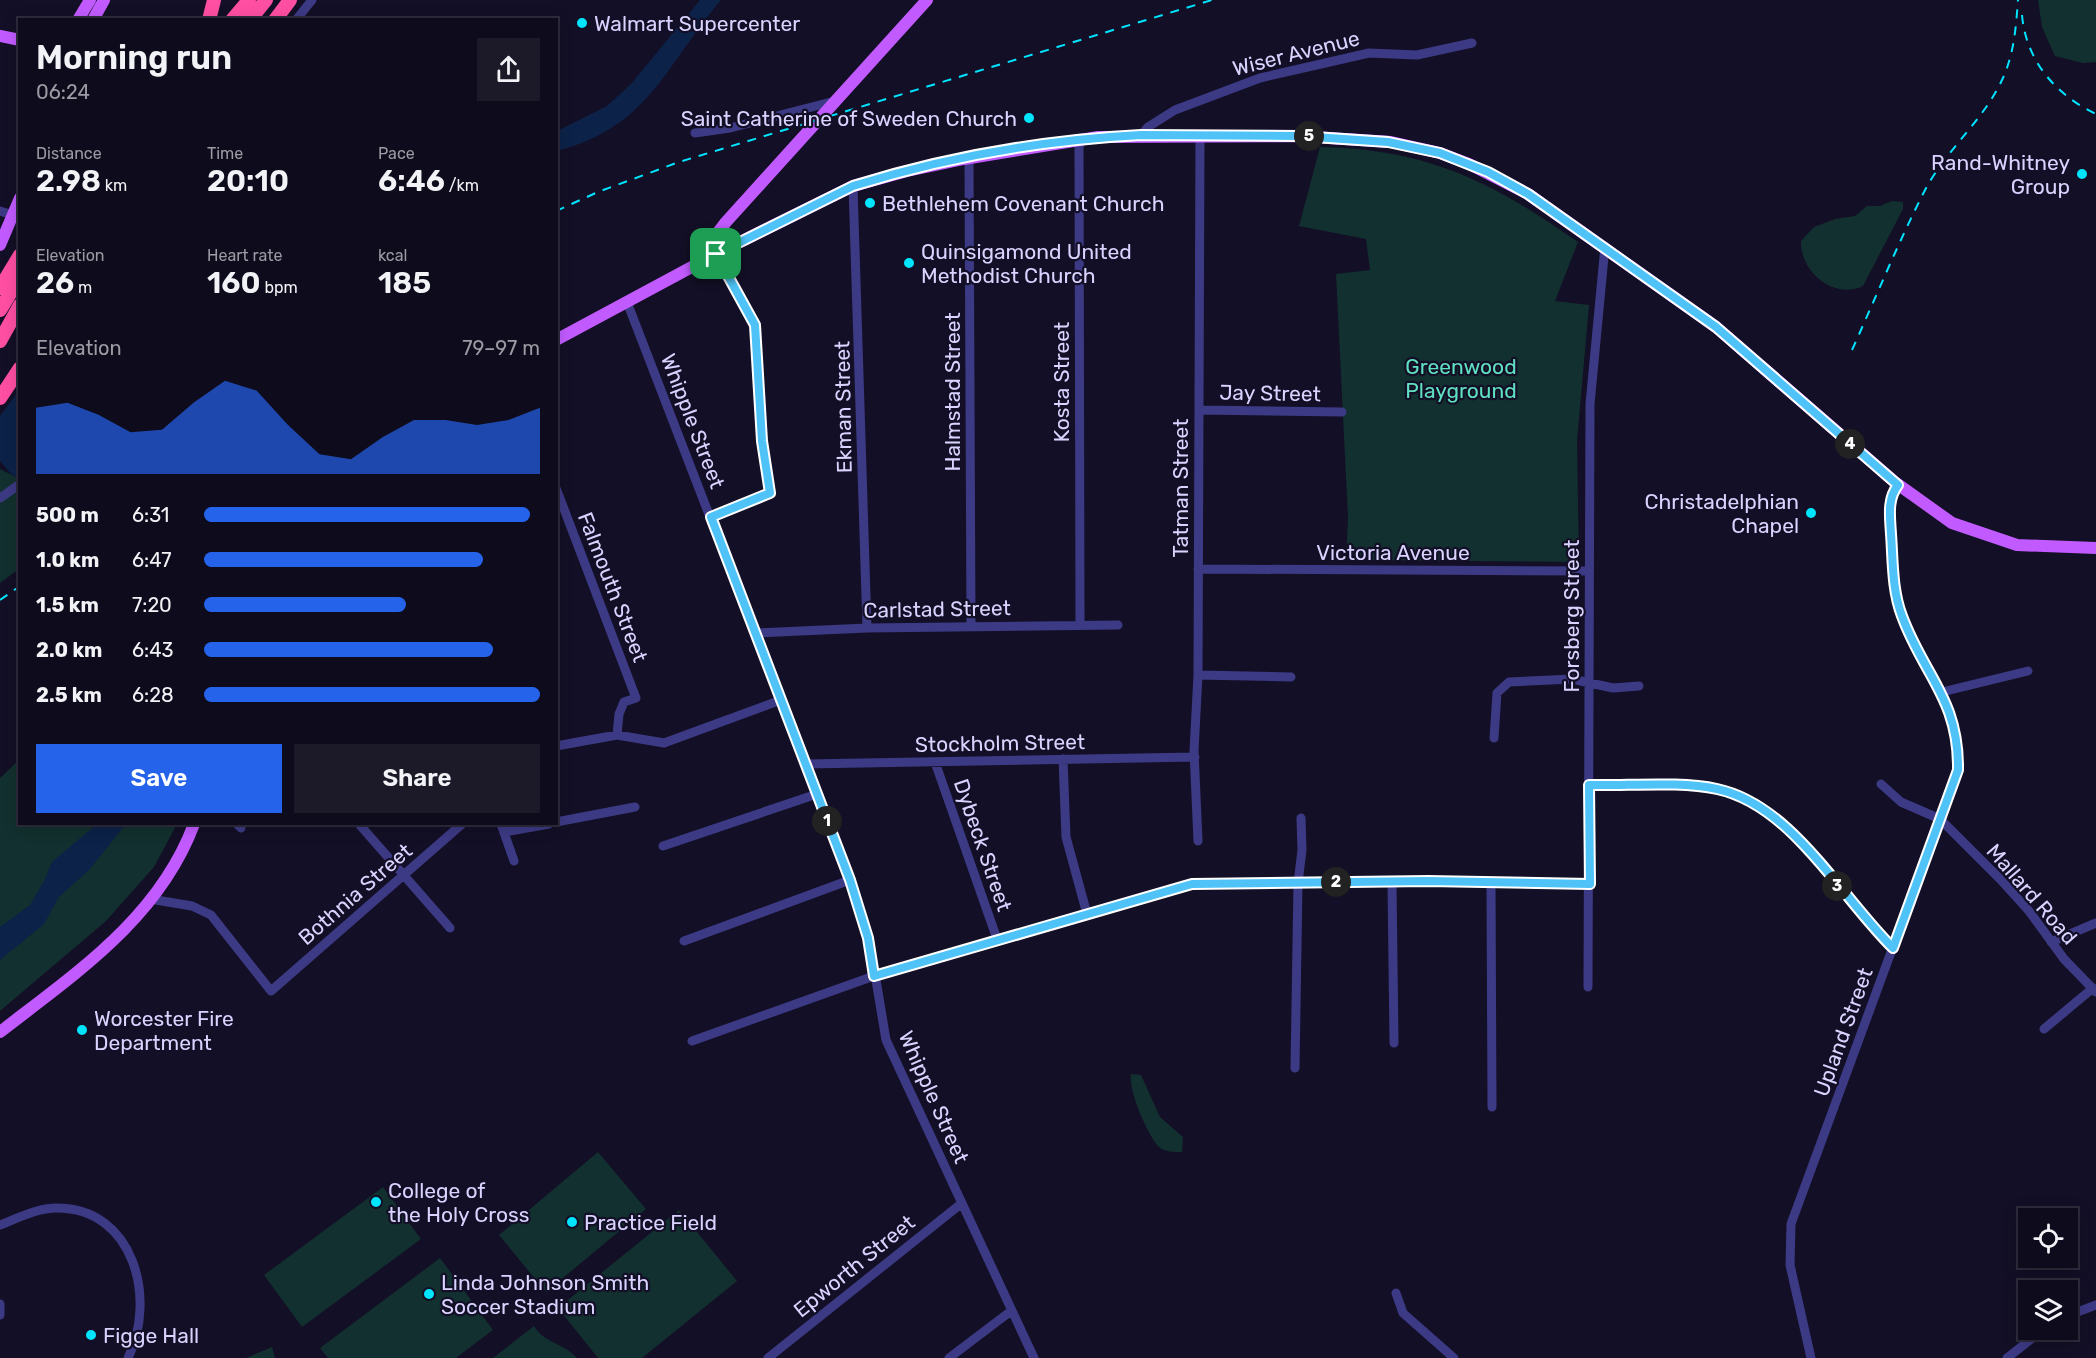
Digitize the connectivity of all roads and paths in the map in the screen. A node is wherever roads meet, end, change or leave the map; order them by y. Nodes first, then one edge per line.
1 (90, 0) edge
2 (104, 0) edge
3 (214, 0) edge
4 (249, 0) edge
5 (266, 0) edge
6 (290, 0) edge
7 (312, 0) edge
8 (927, 0) edge
9 (79, 18) edge
10 (94, 18) edge
11 (209, 18) edge
12 (234, 18) edge
13 (252, 18) edge
14 (276, 18) edge
15 (298, 18) edge
16 (0, 36) edge
17 (18, 40) edge
18 (1472, 43) dead end
19 (837, 100) junction
20 (695, 133) dead end
21 (1141, 135) junction
22 (1200, 135) junction
23 (1079, 138) junction
24 (969, 158) junction
25 (853, 186) junction
26 (18, 203) edge
27 (0, 211) edge
28 (13, 215) junction
29 (0, 245) edge
30 (1605, 246) junction
31 (716, 254) junction
32 (18, 258) edge
33 (18, 280) edge
34 (0, 288) edge
35 (627, 302) junction
36 (18, 309) edge
37 (0, 310) edge
38 (558, 339) edge
39 (0, 341) edge
40 (18, 371) edge
41 (0, 398) edge
42 (1198, 410) junction
43 (1342, 412) dead end
44 (1898, 485) junction
45 (17, 486) edge
46 (558, 493) edge
47 (0, 498) edge
48 (711, 517) junction
49 (2096, 548) edge
50 (1198, 569) junction
51 (1588, 571) junction
52 (1080, 625) junction
53 (1118, 625) dead end
54 (971, 627) junction
55 (867, 628) junction
56 (756, 633) junction
57 (2028, 671) dead end
58 (1198, 675) junction
59 (1291, 677) dead end
60 (1589, 682) junction
61 (1639, 686) dead end
62 (1942, 692) junction
63 (781, 700) junction
64 (617, 735) junction
65 (1494, 738) dead end
66 (558, 747) edge
67 (1195, 756) junction
68 (1063, 759) junction
69 (935, 762) junction
70 (806, 764) junction
71 (1881, 784) dead end
72 (1589, 785) junction
73 (817, 794) junction
74 (635, 807) dead end
75 (1301, 818) dead end
76 (1940, 819) junction
77 (558, 822) edge
78 (194, 825) edge
79 (361, 825) edge
80 (461, 825) edge
81 (538, 825) edge
82 (503, 828) edge
83 (1198, 841) dead end
84 (663, 846) dead end
85 (514, 861) dead end
86 (405, 875) junction
87 (850, 880) junction
88 (1298, 883) junction
89 (1392, 883) junction
90 (1491, 883) junction
91 (1590, 884) junction
92 (150, 899) junction
93 (1087, 914) junction
94 (2096, 923) edge
95 (450, 928) dead end
96 (997, 939) junction
97 (684, 941) dead end
98 (2051, 942) junction
99 (1893, 948) junction
100 (874, 976) junction
101 (1588, 987) dead end
102 (2094, 990) edge
103 (2044, 1029) dead end
104 (0, 1032) edge
105 (692, 1041) dead end
106 (1394, 1043) dead end
107 (1295, 1068) dead end
108 (1492, 1107) dead end
109 (962, 1203) junction
110 (0, 1225) edge
111 (1396, 1293) dead end
112 (0, 1304) edge
113 (2096, 1305) edge
114 (1011, 1311) junction
115 (2078, 1312) edge
116 (0, 1315) edge
117 (2030, 1340) edge
118 (128, 1358) edge
119 (768, 1358) edge
120 (949, 1358) edge
121 (1034, 1358) edge
122 (1454, 1358) edge
123 (1811, 1358) edge
124 (2007, 1358) edge

1 - 9 main road
2 - 10 main road
3 - 11 highway
4 - 12 highway
5 - 13 highway
6 - 14 highway
7 - 15 street
8 - 19 main road
16 - 17 main road
18 - 21 street, Wiser Avenue
19 - 20 street
19 - 31 main road
21 - 22 main road
21 - 23 main road
22 - 30 main road
22 - 42 street, Tatman Street
23 - 24 main road
23 - 52 street, Kosta Street
24 - 25 main road
24 - 54 street, Halmstad Street
25 - 31 main road
25 - 55 street, Ekman Street
26 - 28 main road
27 - 28 street
28 - 29 main road
30 - 44 main road
30 - 51 street, Forsberg Street
31 - 35 main road
31 - 48 street
32 - 34 highway
33 - 37 highway
35 - 38 main road
35 - 48 street, Whipple Street
36 - 39 highway
40 - 41 highway
42 - 43 street, Jay Street
42 - 50 street, Tatman Street
44 - 49 main road
44 - 62 street, Upland Street
45 - 47 street
46 - 64 street, Falmouth Street
48 - 56 street, Whipple Street
50 - 51 street, Victoria Avenue
50 - 58 street, Tatman Street
51 - 60 street, Forsberg Street
52 - 53 street, Carlstad Street
52 - 54 street, Carlstad Street
54 - 55 street, Carlstad Street
55 - 56 street, Carlstad Street
56 - 63 street, Whipple Street
57 - 62 street
58 - 59 street
58 - 67 street, Tatman Street
60 - 61 street
60 - 65 street
60 - 72 street, Forsberg Street
62 - 76 street, Upland Street
63 - 64 street
63 - 70 street, Whipple Street
64 - 66 street
67 - 68 street, Stockholm Street
67 - 83 street, Tatman Street
68 - 69 street, Stockholm Street
68 - 93 street
69 - 70 street, Stockholm Street
69 - 96 street, Dybeck Street
70 - 73 street, Whipple Street
71 - 76 street
72 - 91 street, Forsberg Street
72 - 99 street
73 - 84 street
73 - 87 street, Whipple Street
74 - 77 street
75 - 88 street
76 - 98 street, Mallard Road
76 - 99 street, Upland Street
78 - 92 main road
79 - 86 street
80 - 86 street, Bothnia Street
81 - 82 street
82 - 85 street
86 - 92 street, Bothnia Street
86 - 95 street
87 - 97 street
87 - 100 street, Whipple Street
88 - 89 street
88 - 93 street
88 - 107 street
89 - 90 street
89 - 106 street
90 - 91 street
90 - 108 street
91 - 101 street, Forsberg Street
92 - 104 main road
93 - 96 street
94 - 98 street
96 - 100 street
98 - 102 street, Mallard Road
99 - 123 street, Upland Street
100 - 105 street
100 - 109 street, Whipple Street
102 - 103 street
109 - 114 street, Whipple Street
109 - 119 street, Epworth Street
110 - 118 street
111 - 122 street
112 - 116 street
113 - 115 street
114 - 120 street
114 - 121 street, Whipple Street
117 - 124 street

